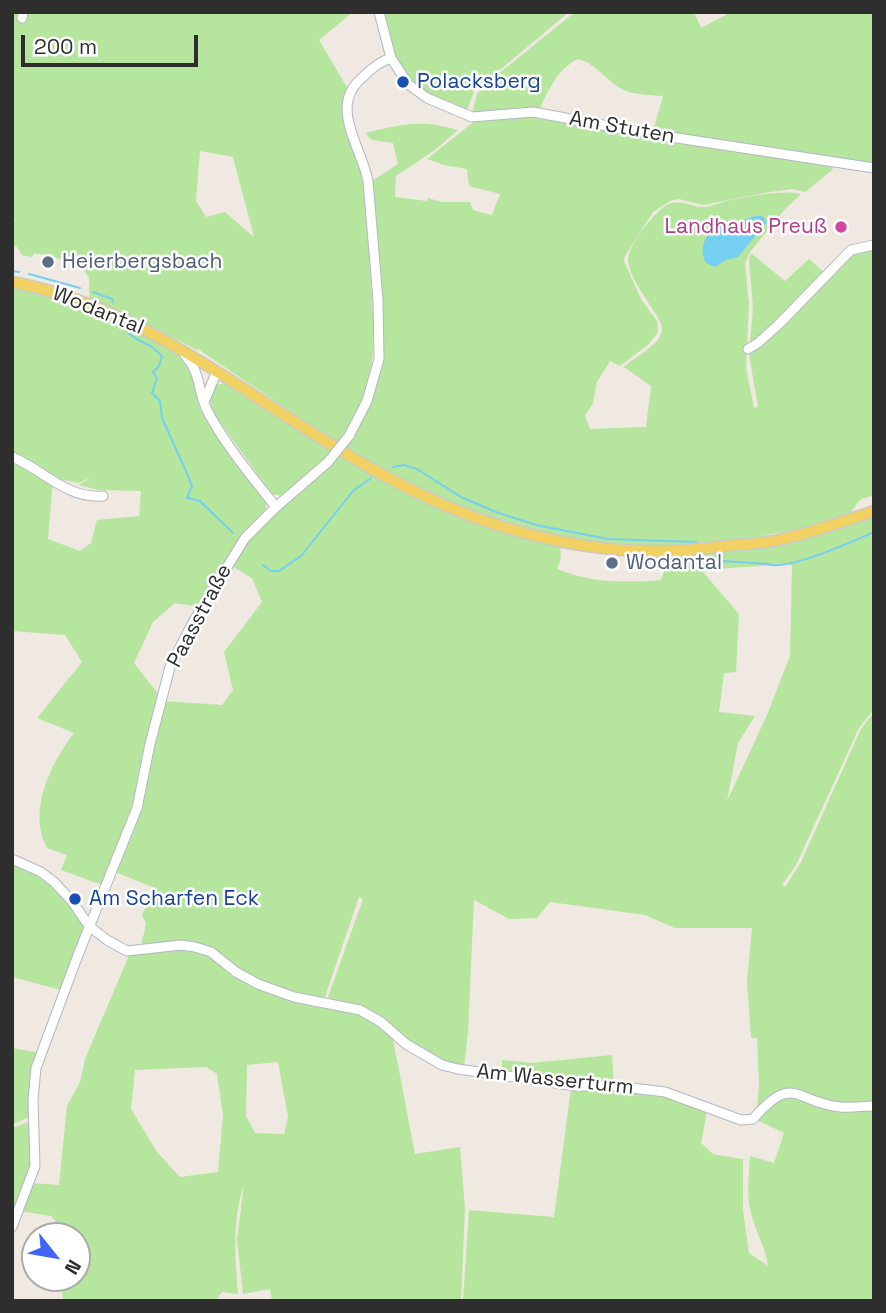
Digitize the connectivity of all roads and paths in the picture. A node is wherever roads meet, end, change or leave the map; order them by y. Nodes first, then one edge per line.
1 (379, 12) edge
2 (391, 58) junction
3 (874, 168) edge
4 (874, 245) edge
5 (12, 282) edge
6 (179, 349) junction
7 (748, 349) dead end
8 (213, 369) junction
9 (200, 383) junction
10 (204, 402) junction
11 (12, 457) edge
12 (103, 496) dead end
13 (276, 507) junction
14 (874, 511) edge
15 (12, 860) edge
16 (89, 926) junction
17 (874, 1106) edge
18 (12, 1227) edge

1 - 2 street
2 - 3 street, Am Stuten
2 - 13 street, Paasstraße, bridge
4 - 7 street
5 - 6 main road, Wodantal
6 - 8 main road, Wodantal
6 - 9 street, Wodantal
8 - 9 street
8 - 10 street
8 - 14 main road, Wodantal
9 - 10 street, Wodantal
10 - 13 street, Wodantal
11 - 12 street
13 - 16 street, Paasstraße
15 - 16 street
16 - 17 street, Am Wasserturm
16 - 18 street, Paasstraße

